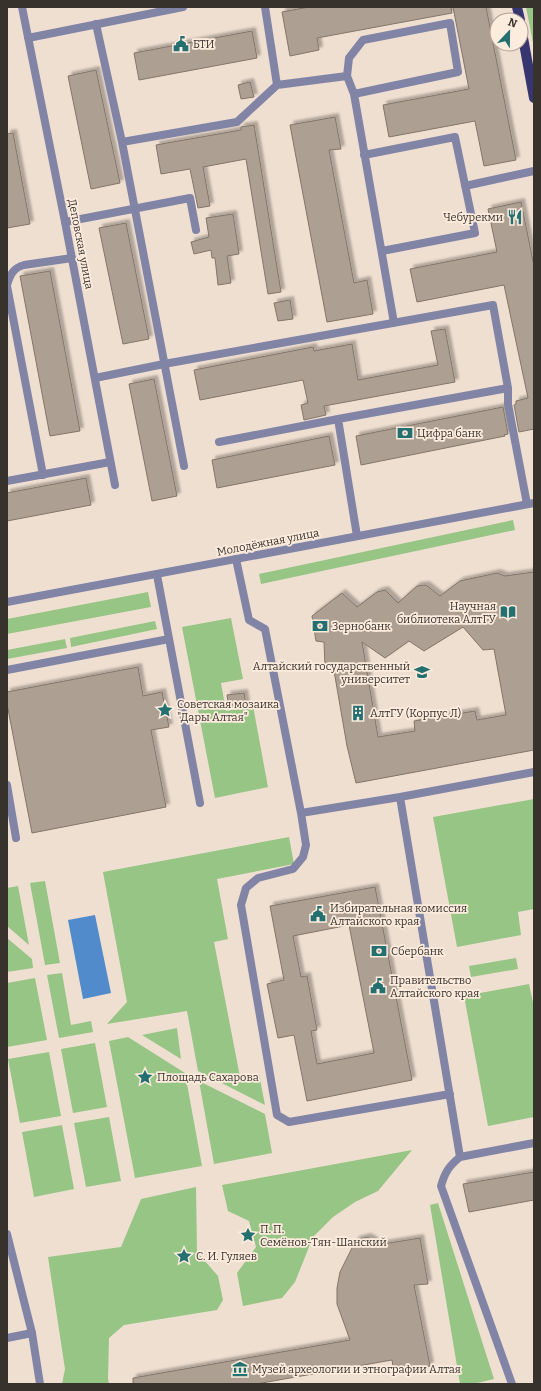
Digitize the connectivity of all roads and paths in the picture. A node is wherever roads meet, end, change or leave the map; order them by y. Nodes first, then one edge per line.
1 (22, 7) edge
2 (183, 7) edge
3 (265, 7) edge
4 (96, 24) junction
5 (28, 38) junction
6 (526, 52) edge
7 (347, 76) junction
8 (277, 85) junction
9 (354, 94) junction
10 (534, 98) edge
11 (122, 142) junction
12 (364, 155) junction
13 (534, 170) edge
14 (465, 186) junction
15 (134, 208) junction
16 (65, 222) junction
17 (196, 230) dead end
18 (382, 251) junction
19 (72, 258) junction
20 (8, 281) edge
21 (10, 322) edge
22 (394, 323) junction
23 (164, 364) junction
24 (95, 378) junction
25 (508, 388) junction
26 (338, 419) junction
27 (219, 442) dead end
28 (110, 462) junction
29 (184, 466) dead end
30 (43, 475) junction
31 (7, 481) edge
32 (115, 486) dead end
33 (531, 503) edge
34 (357, 536) junction
35 (236, 559) junction
36 (157, 574) junction
37 (7, 602) edge
38 (169, 639) junction
39 (7, 670) edge
40 (534, 772) edge
41 (7, 785) edge
42 (400, 797) junction
43 (200, 803) dead end
44 (301, 813) junction
45 (16, 838) dead end
46 (450, 1094) junction
47 (534, 1143) edge
48 (460, 1157) junction
49 (7, 1234) edge
50 (32, 1333) junction
51 (7, 1338) edge
52 (40, 1384) edge
53 (512, 1384) edge

1 - 5 street, Деповская улица
2 - 4 street
3 - 8 street
4 - 5 street
4 - 11 street
5 - 16 street, Деповская улица
6 - 10 main road
7 - 8 street
7 - 9 street
7 - 9 street
8 - 11 street
9 - 12 street
11 - 15 street
12 - 14 street
12 - 18 street
13 - 14 street
14 - 18 street
15 - 16 street
15 - 17 street
15 - 23 street
16 - 19 street, Деповская улица
18 - 22 street
19 - 20 street
19 - 24 street, Деповская улица
20 - 21 street
21 - 30 street
22 - 23 street
22 - 25 street
23 - 24 street
23 - 29 street
24 - 28 street, Деповская улица
25 - 26 street
25 - 33 street
26 - 27 street
26 - 34 street
28 - 30 street
28 - 32 street, Деповская улица
30 - 31 street
33 - 34 street, Молодёжная улица
34 - 35 street, Молодёжная улица
35 - 36 street, Молодёжная улица
35 - 44 street
36 - 37 street, Молодёжная улица
36 - 38 street
38 - 39 street
38 - 43 street
40 - 42 street
41 - 45 street
42 - 44 street
42 - 46 street
44 - 46 street
46 - 48 street
47 - 48 street
48 - 53 street
49 - 50 street
50 - 51 street
50 - 52 street

